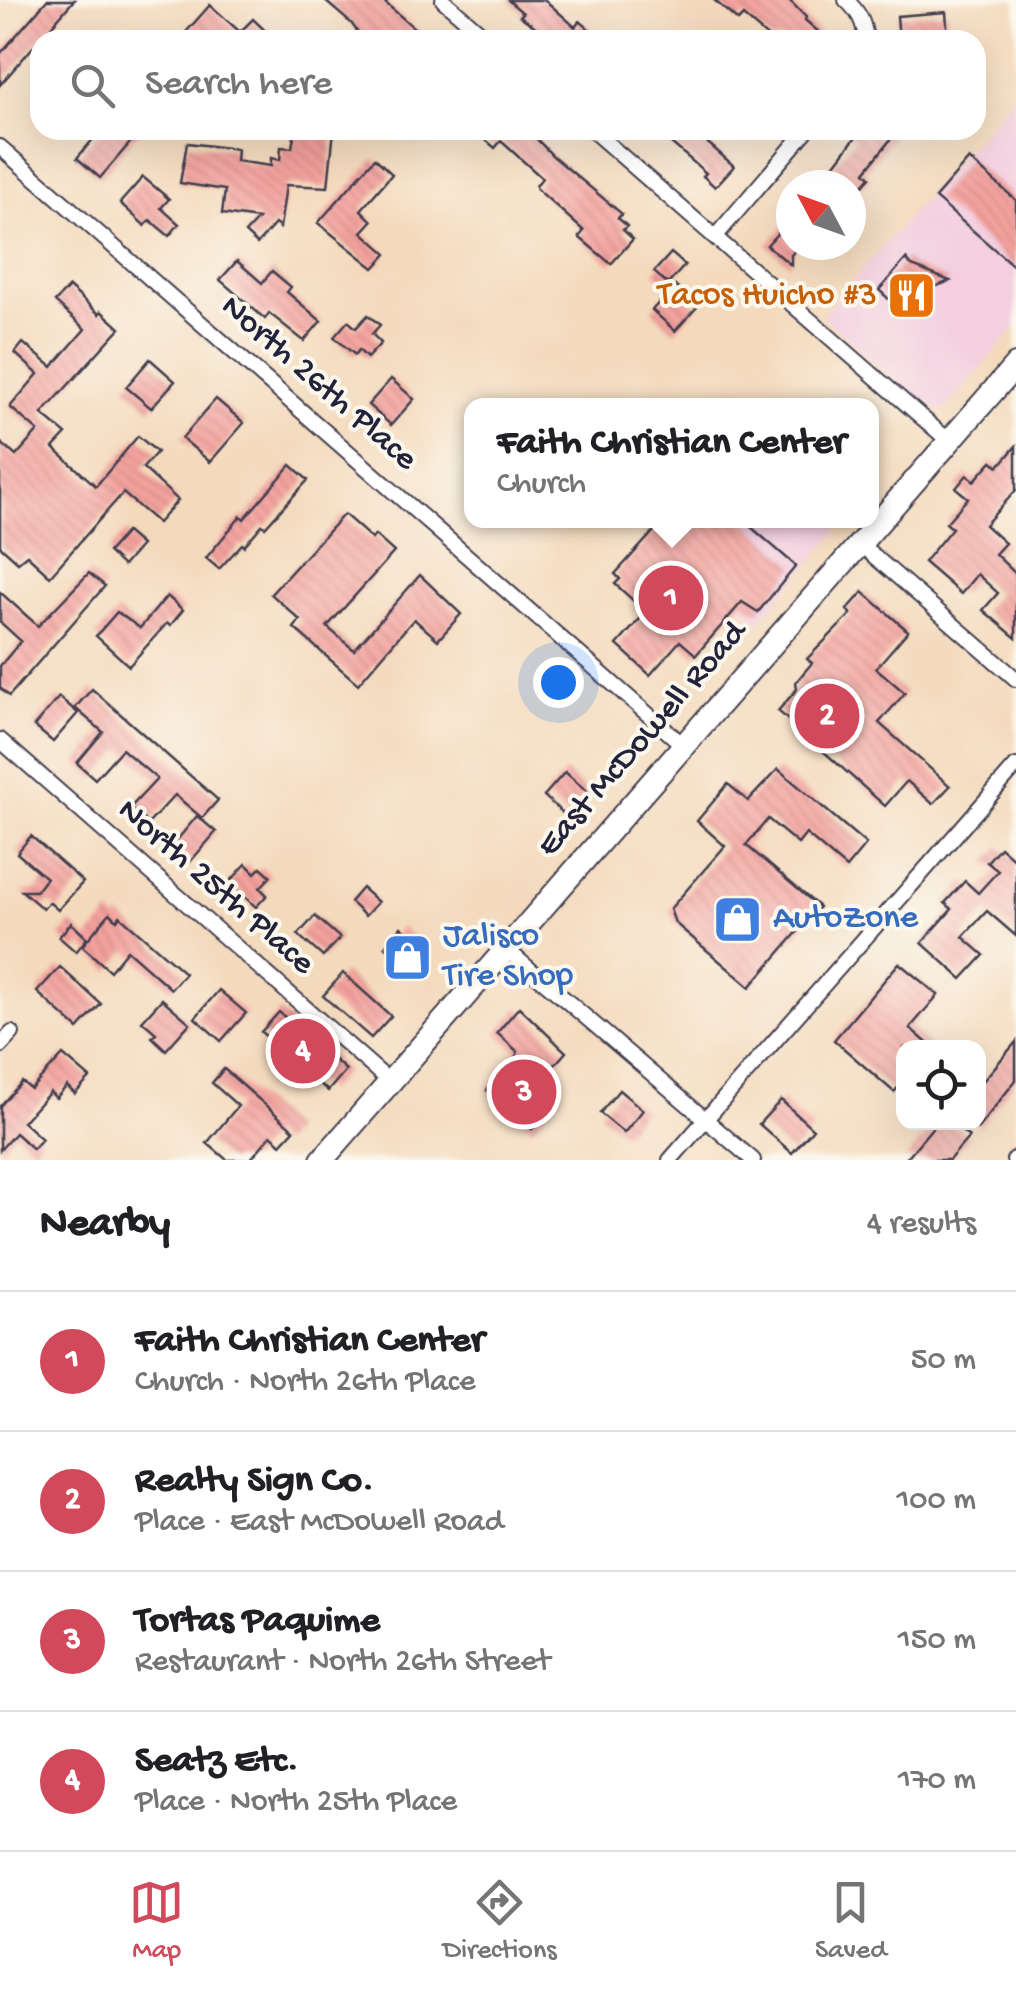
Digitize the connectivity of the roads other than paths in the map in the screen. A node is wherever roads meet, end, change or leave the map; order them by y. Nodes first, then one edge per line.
1 (443, 0) edge
2 (846, 0) edge
3 (478, 30) edge
4 (864, 30) edge
5 (603, 140) edge
6 (798, 140) edge
7 (0, 147) edge
8 (715, 237) junction
9 (1016, 364) edge
10 (950, 442) junction
11 (879, 522) edge
12 (874, 528) edge
13 (860, 544) junction
14 (1016, 680) edge
15 (0, 740) edge
16 (684, 746) junction
17 (1016, 766) edge
18 (506, 950) junction
19 (12, 1033) dead end
20 (0, 1046) edge
21 (390, 1082) junction
22 (706, 1118) junction
23 (322, 1160) edge
24 (670, 1160) edge
25 (754, 1160) edge

1 - 3 street
2 - 4 street
5 - 8 street
6 - 8 street
7 - 16 street, North 26th Place
8 - 10 street
9 - 10 main road, East McDowell Road
10 - 11 main road, East McDowell Road
12 - 13 main road, East McDowell Road
13 - 14 street
13 - 16 main road, East McDowell Road
15 - 21 street, North 25th Place
16 - 18 main road, East McDowell Road
17 - 22 street
18 - 21 main road, East McDowell Road
18 - 22 street
19 - 20 street
21 - 23 main road, East McDowell Road
22 - 24 street
22 - 25 street

